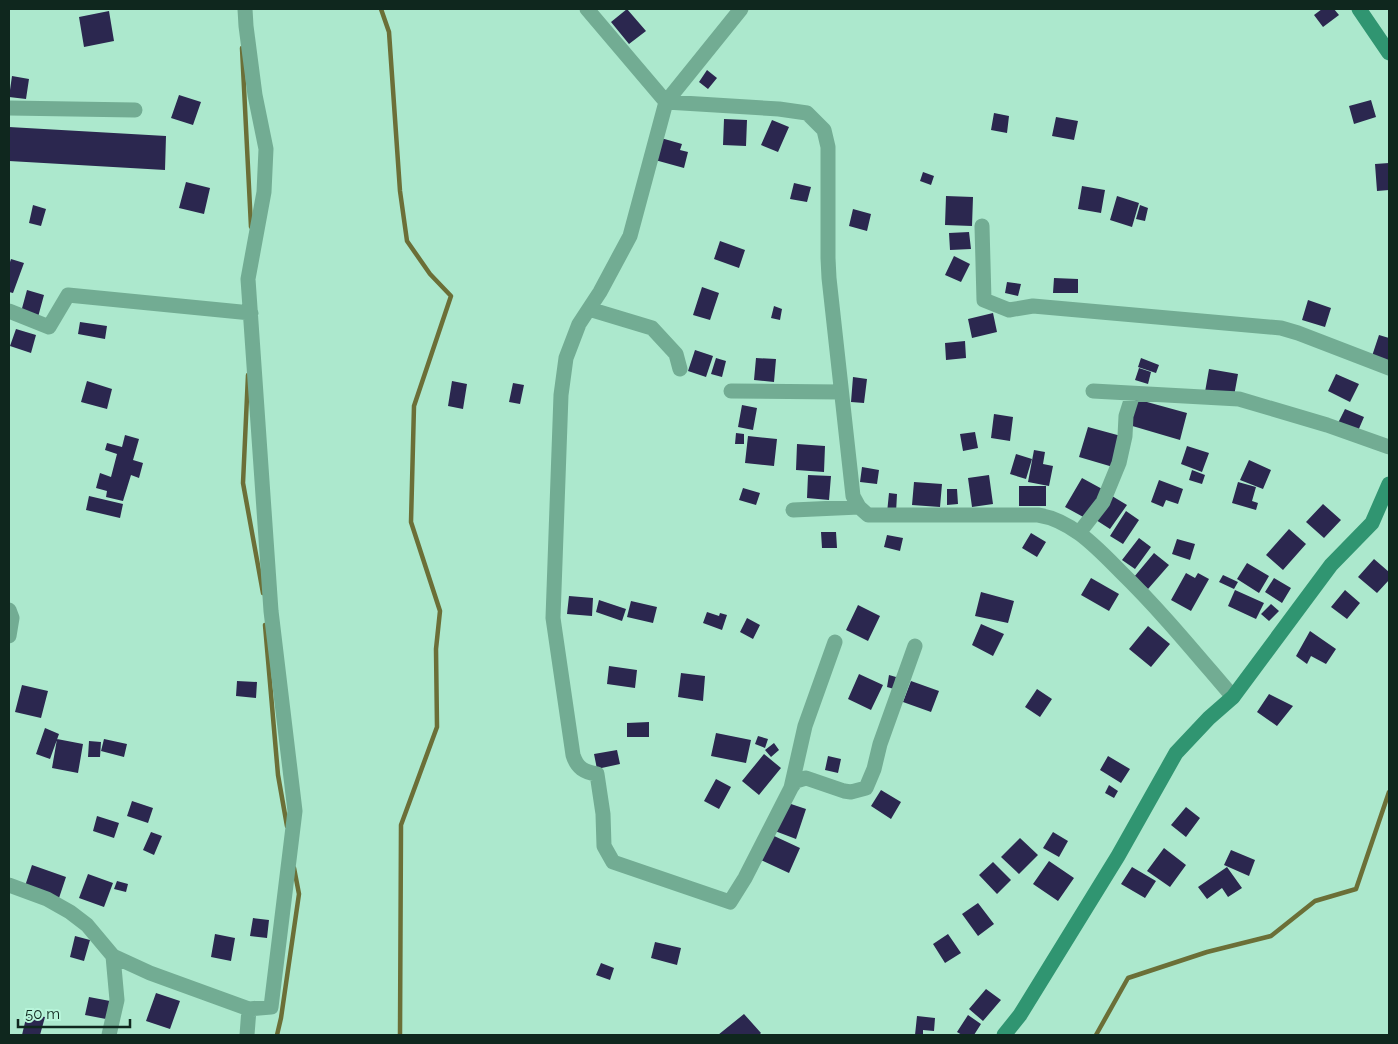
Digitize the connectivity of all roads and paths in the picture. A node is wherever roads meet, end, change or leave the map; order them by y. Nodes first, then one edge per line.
1 (245, 9) edge
2 (587, 9) edge
3 (741, 9) edge
4 (1359, 9) edge
5 (1389, 53) edge
6 (666, 102) junction
7 (9, 108) edge
8 (135, 110) dead end
9 (982, 226) dead end
10 (589, 308) junction
11 (9, 311) edge
12 (251, 313) junction
13 (1389, 368) edge
14 (680, 369) dead end
15 (731, 391) dead end
16 (1092, 391) dead end
17 (841, 392) junction
18 (1133, 394) junction
19 (1389, 447) edge
20 (1389, 484) edge
21 (859, 506) junction
22 (793, 510) dead end
23 (1079, 533) junction
24 (9, 610) edge
25 (9, 636) edge
26 (836, 642) dead end
27 (916, 646) dead end
28 (1233, 697) junction
29 (791, 788) junction
30 (9, 885) edge
31 (113, 956) junction
32 (249, 1009) junction
33 (109, 1035) edge
34 (247, 1035) edge
35 (1004, 1035) edge

1 - 12 street
2 - 6 street
3 - 6 street
4 - 5 main road
6 - 10 street
6 - 17 street
7 - 8 street
9 - 13 street
10 - 14 street
10 - 29 street
11 - 12 street
12 - 32 street
15 - 17 street
16 - 18 street
17 - 21 street
18 - 19 street
18 - 23 street
20 - 28 main road
21 - 22 street
21 - 23 street
23 - 28 street
24 - 25 street
26 - 29 street
27 - 29 street
28 - 35 main road
30 - 31 street
31 - 32 street
31 - 33 street
32 - 34 street

